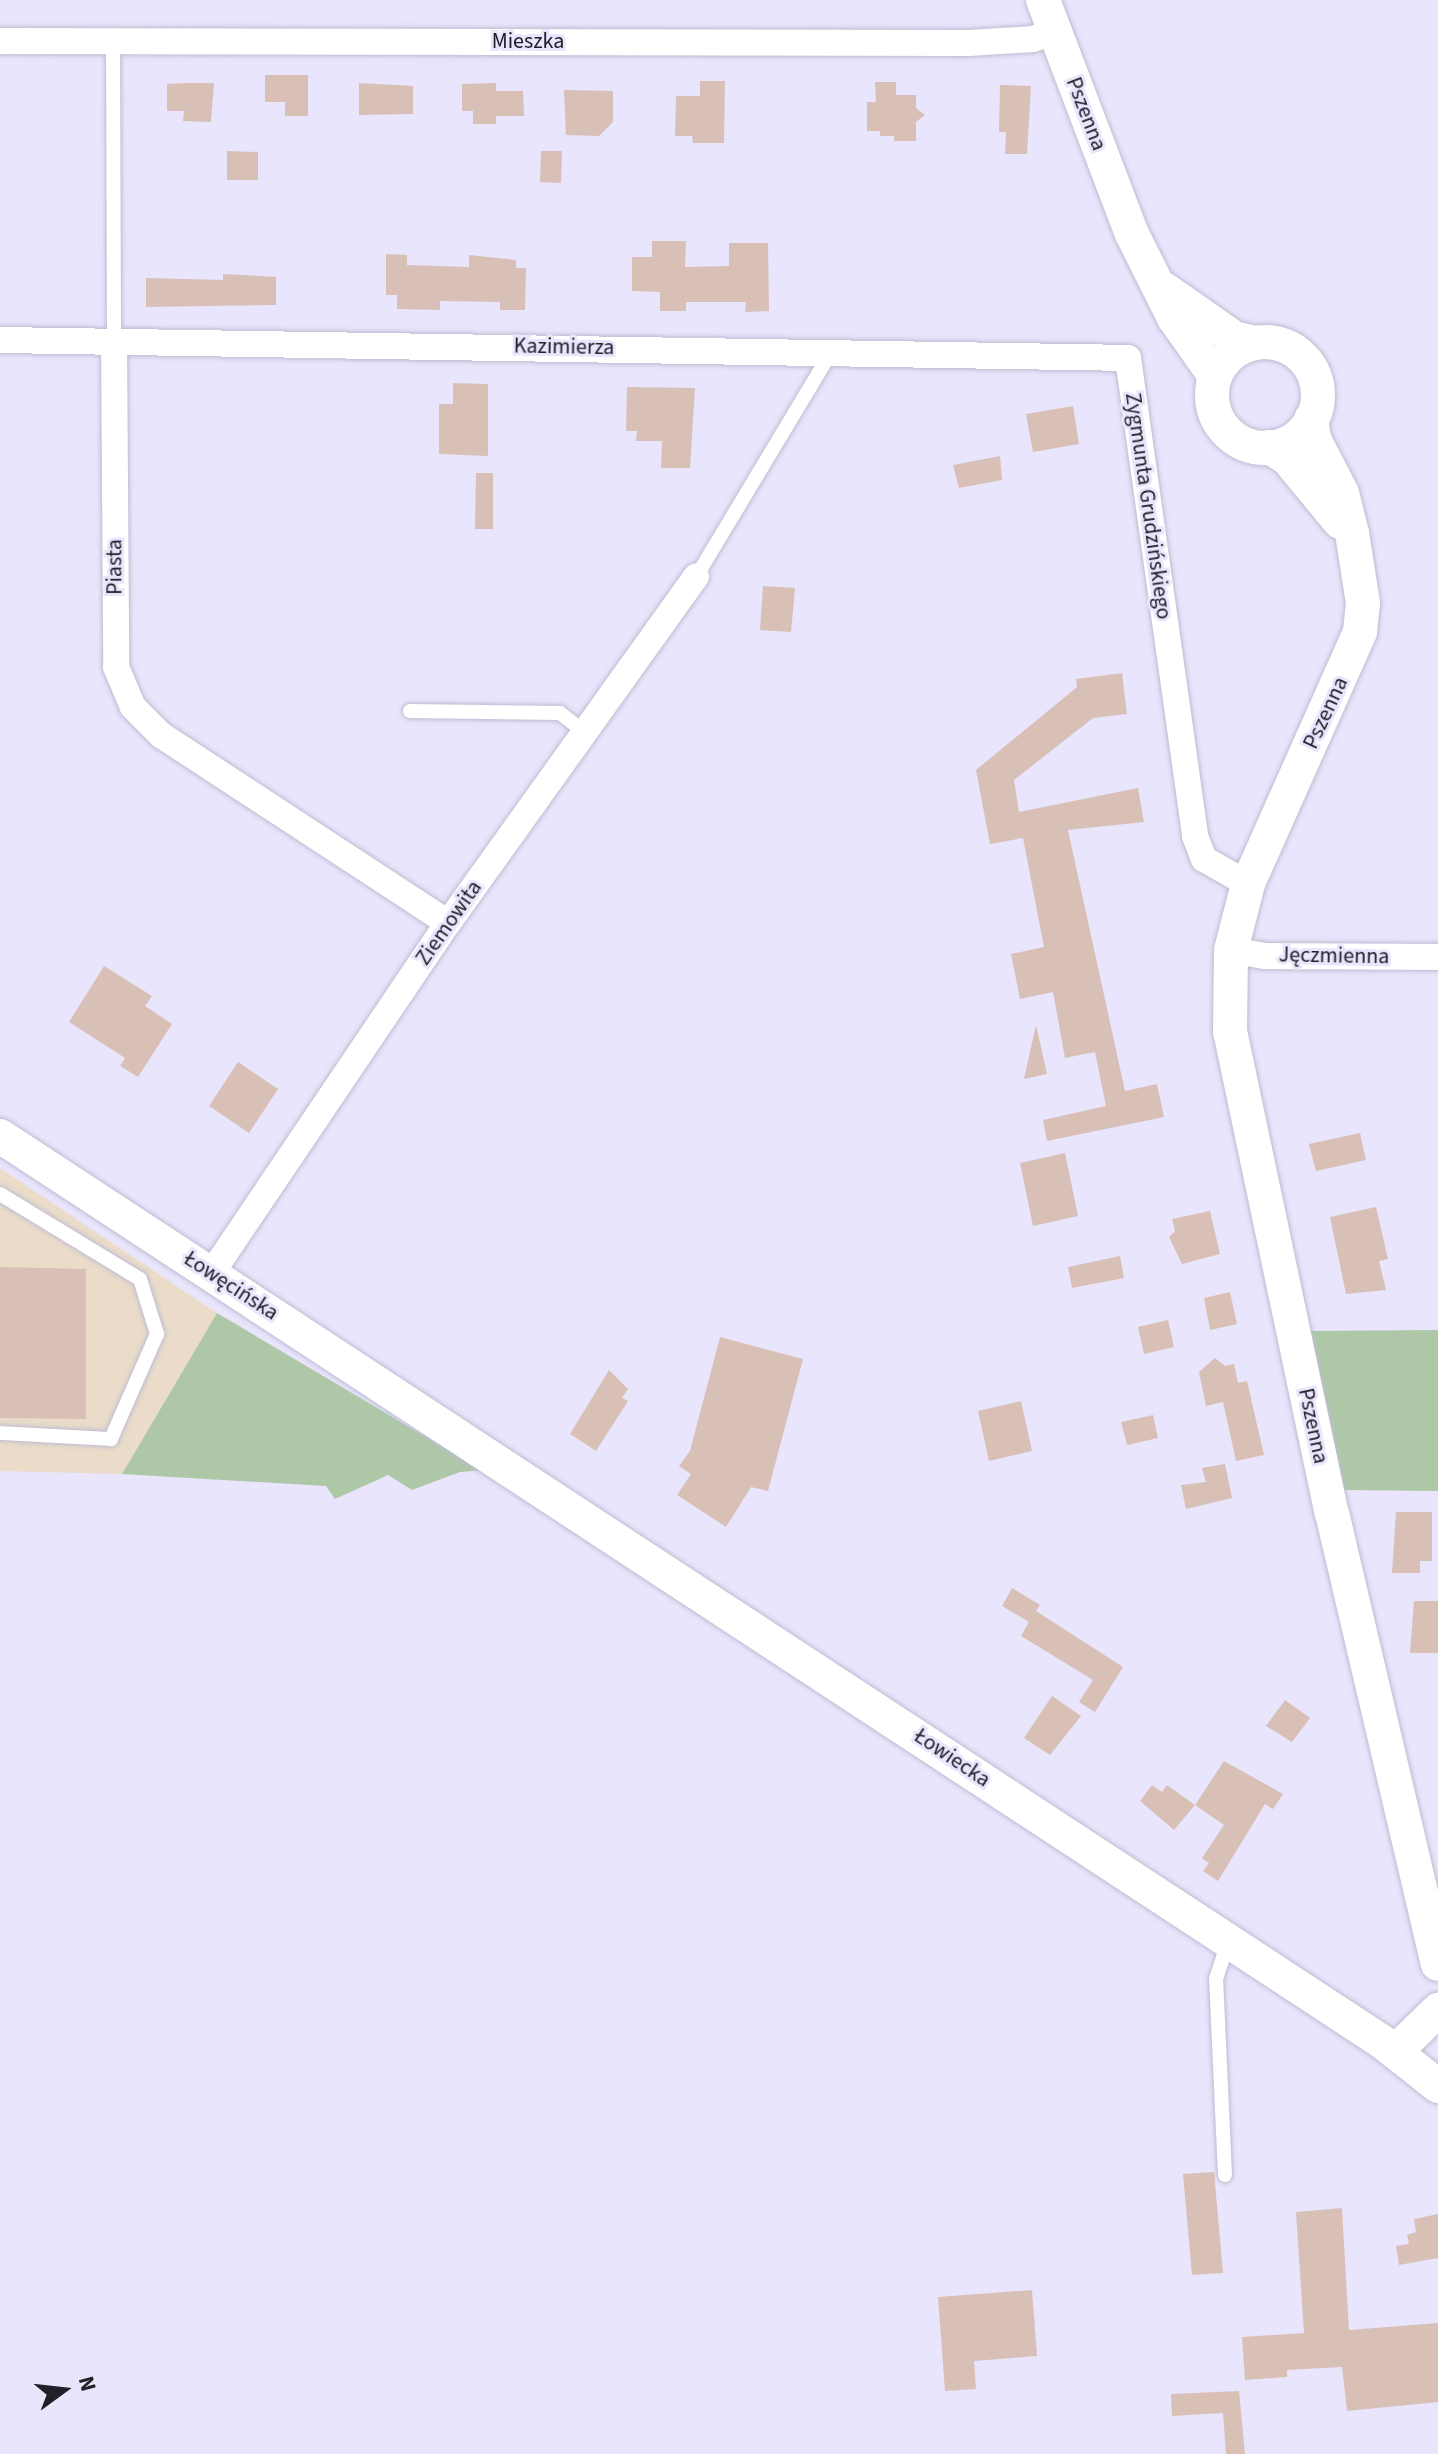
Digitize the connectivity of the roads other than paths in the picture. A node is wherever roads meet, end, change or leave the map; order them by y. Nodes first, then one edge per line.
1 (1043, 0) edge
2 (1055, 31) junction
3 (0, 41) edge
4 (113, 42) junction
5 (1157, 285) junction
6 (0, 340) edge
7 (114, 340) junction
8 (1255, 343) junction
9 (831, 352) junction
10 (1128, 358) joint
11 (1215, 376) junction
12 (1311, 419) junction
13 (1269, 447) junction
14 (1352, 533) junction
15 (696, 577) joint
16 (410, 711) dead end
17 (584, 732) junction
18 (1248, 884) junction
19 (448, 923) junction
20 (1231, 950) junction
21 (1438, 957) edge
22 (0, 1136) edge
23 (0, 1194) edge
24 (211, 1274) junction
25 (0, 1433) edge
26 (462, 1435) joint
27 (1228, 1941) junction
28 (1438, 1964) edge
29 (1438, 2010) edge
30 (1396, 2051) junction
31 (1433, 2073) edge
32 (1225, 2175) dead end

1 - 2 street
2 - 4 street, Mieszka
2 - 5 street, Pszenna
3 - 4 street, Mieszka
4 - 7 lane, Piasta
5 - 8 street, Pszenna
5 - 11 street, Pszenna
6 - 7 street, Kazimierza
7 - 9 street, Kazimierza
7 - 19 street, Piasta
8 - 11 street
8 - 12 street, Pszenna
9 - 10 street, Kazimierza
9 - 15 lane
10 - 18 street, Zygmunta Grudzińskiego
11 - 13 street, Pszenna
12 - 13 street
12 - 14 street, Pszenna
13 - 14 street, Pszenna
14 - 18 street, Pszenna
15 - 17 street, Ziemowita
16 - 17 lane
17 - 19 street, Ziemowita
18 - 20 street, Pszenna
19 - 24 street, Ziemowita
20 - 21 street, Jęczmienna
20 - 28 street, Pszenna
22 - 24 street, Łowęcińska
23 - 25 lane
24 - 26 street, Łowęcińska
26 - 27 street, Łowiecka
27 - 30 street, Łowiecka
27 - 32 lane
29 - 30 street
30 - 31 street, Łowiecka

